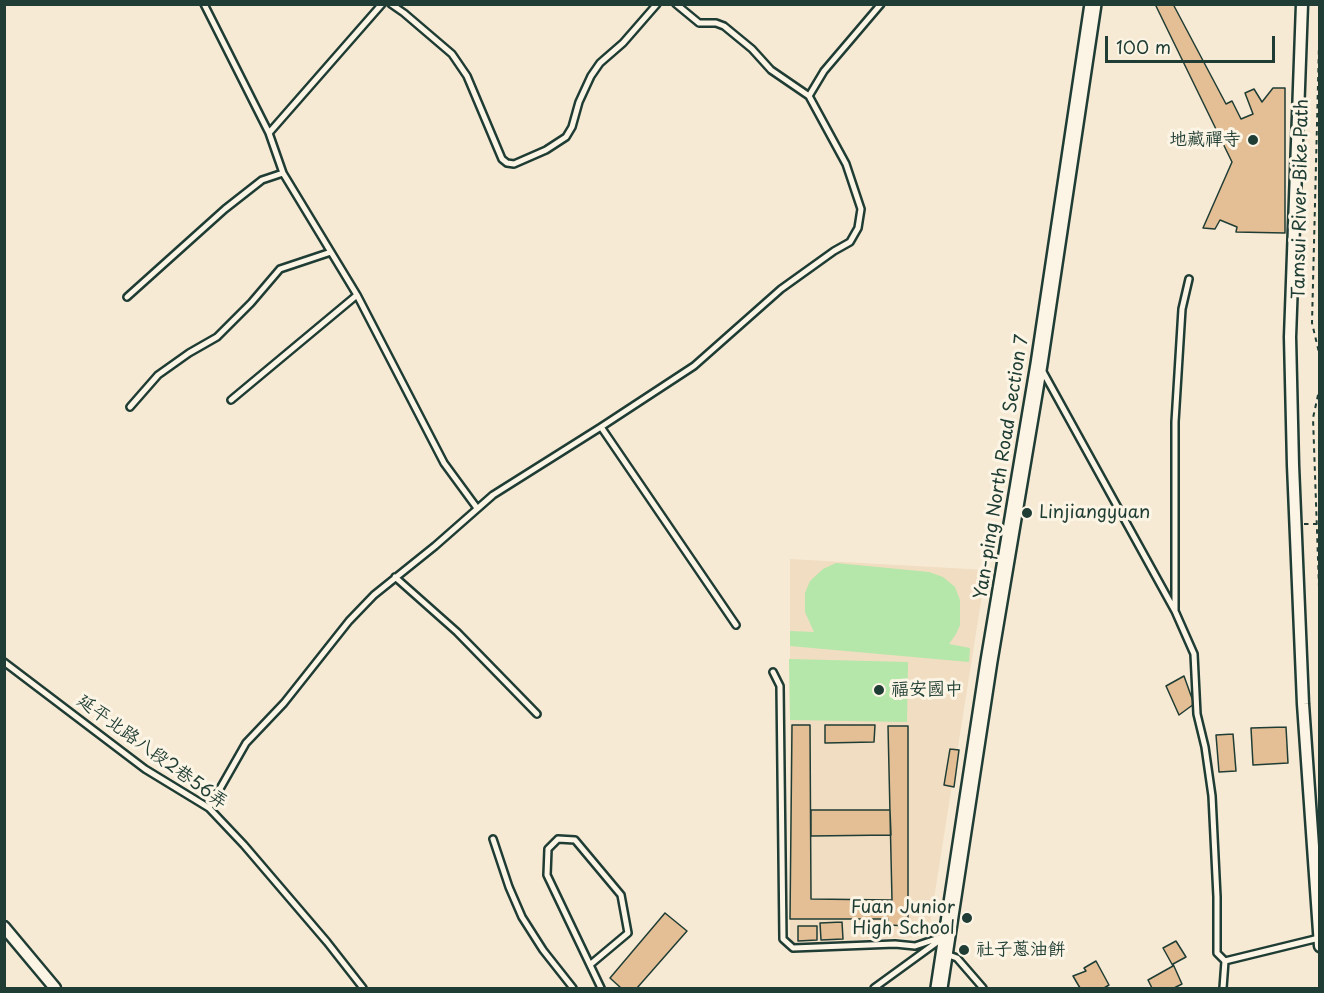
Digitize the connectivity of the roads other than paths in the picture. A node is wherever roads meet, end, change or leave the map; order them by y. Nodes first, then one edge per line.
1 (204, 4) edge
2 (382, 4) edge
3 (391, 4) edge
4 (657, 4) edge
5 (676, 4) edge
6 (881, 4) edge
7 (1093, 4) edge
8 (1302, 4) edge
9 (809, 96) junction
10 (269, 133) junction
11 (284, 173) junction
12 (331, 252) junction
13 (1189, 279) dead end
14 (357, 295) junction
15 (127, 297) dead end
16 (1039, 363) junction
17 (231, 400) dead end
18 (130, 407) dead end
19 (601, 428) junction
20 (477, 508) junction
21 (395, 577) junction
22 (1175, 612) junction
23 (736, 625) dead end
24 (4, 662) edge
25 (773, 672) dead end
26 (537, 714) dead end
27 (209, 808) junction
28 (493, 839) dead end
29 (4, 927) edge
30 (946, 936) junction
31 (1319, 942) edge
32 (944, 953) junction
33 (1225, 961) junction
34 (591, 964) junction
35 (55, 988) edge
36 (363, 988) edge
37 (573, 988) edge
38 (601, 988) edge
39 (874, 988) edge
40 (939, 988) edge
41 (983, 988) edge
42 (1223, 988) edge

1 - 10 lane
2 - 10 lane
3 - 4 lane
5 - 9 lane
6 - 9 lane
7 - 16 street, Yan-ping North Road Section 7
8 - 31 street
9 - 19 lane
10 - 11 lane
11 - 12 lane
11 - 15 lane
12 - 14 lane
12 - 18 lane
13 - 22 lane
14 - 17 lane
14 - 20 lane
16 - 22 lane
16 - 30 street, Yan-ping North Road Section 7
19 - 20 lane
19 - 23 lane
20 - 21 lane
21 - 26 lane
21 - 27 lane
22 - 33 lane
24 - 27 lane, 延平北路八段2巷56弄
25 - 30 lane
27 - 36 lane, 延平北路八段2巷56弄
28 - 37 lane
29 - 35 street
30 - 32 street, Yan-ping North Road Section 7
30 - 39 lane
31 - 33 lane
32 - 40 street, Yan-ping North Road Section 7
32 - 41 lane
33 - 42 lane
34 - 34 lane
34 - 38 lane

